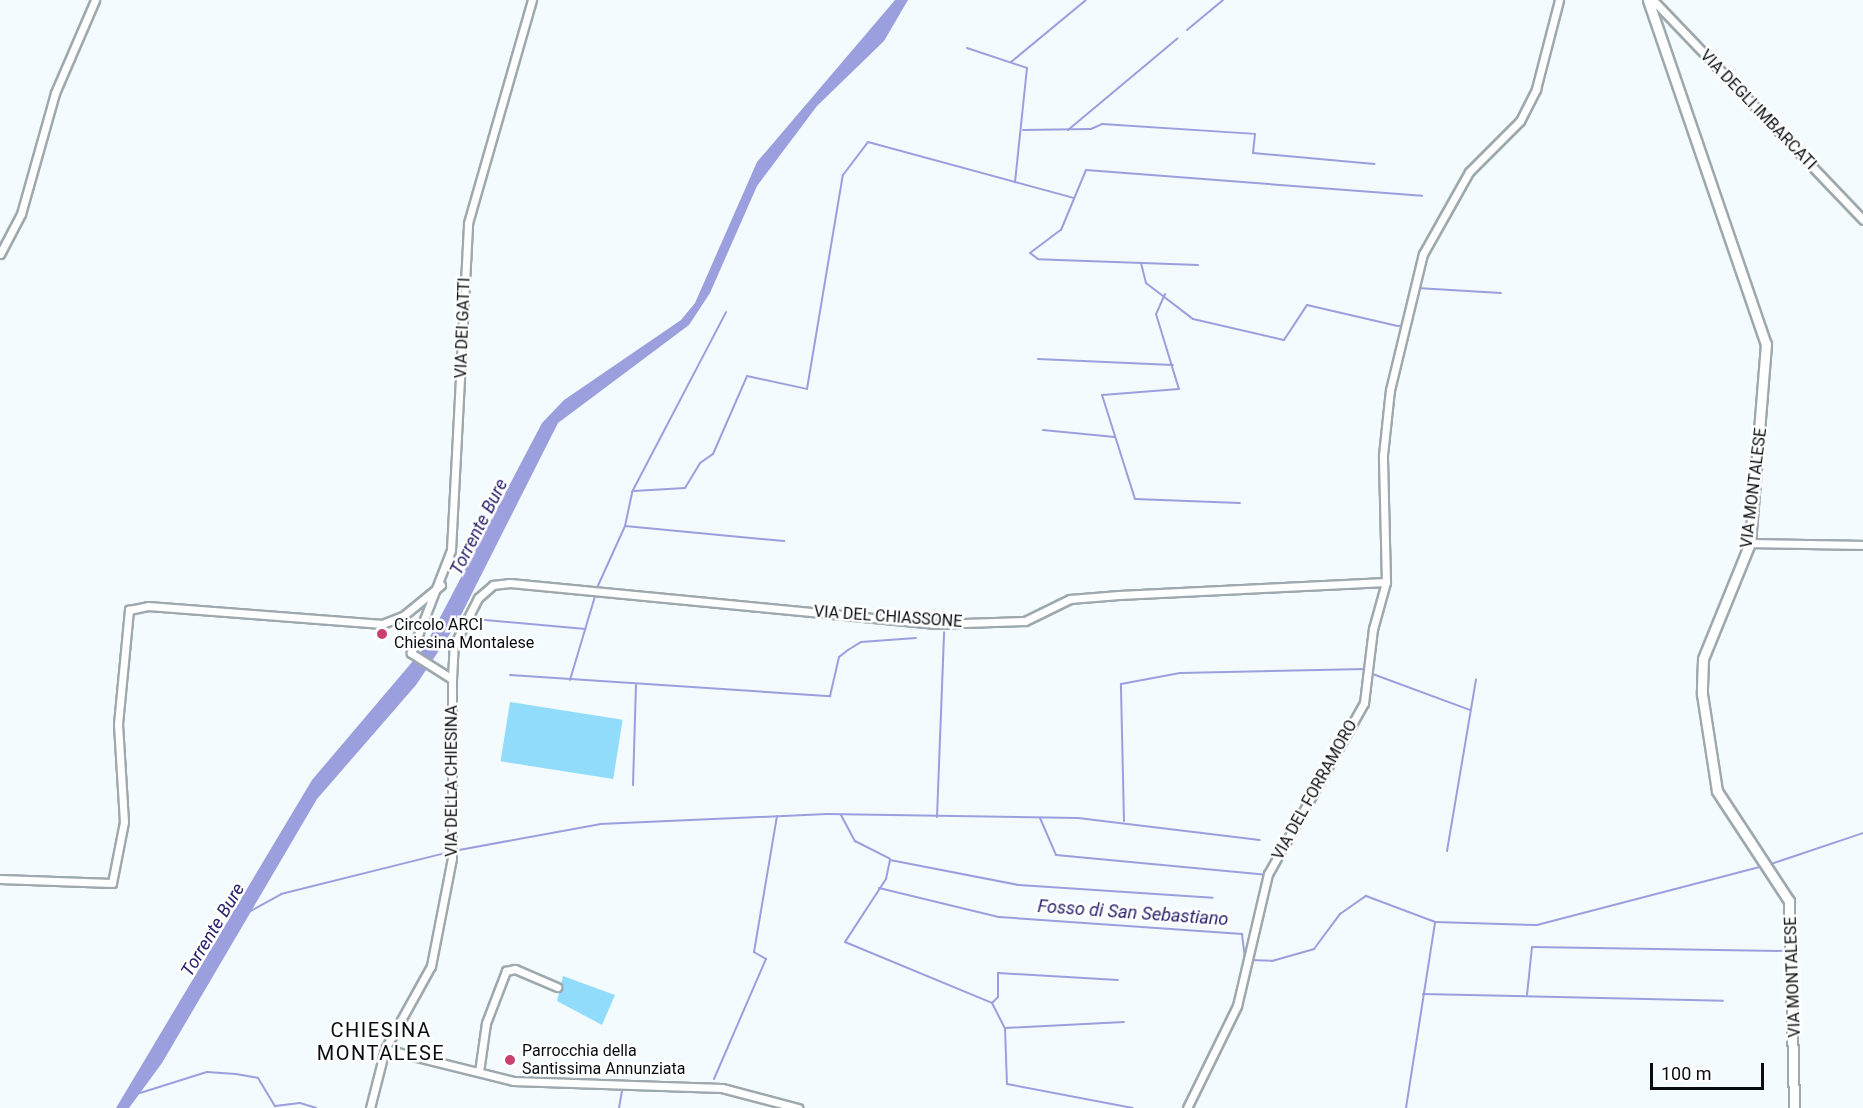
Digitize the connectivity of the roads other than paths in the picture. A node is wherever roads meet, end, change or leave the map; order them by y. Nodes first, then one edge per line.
1 (95, 0) edge
2 (532, 0) edge
3 (1559, 0) edge
4 (1648, 0) edge
5 (1653, 0) edge
6 (1863, 220) edge
7 (0, 254) edge
8 (1750, 543) junction
9 (1863, 544) edge
10 (1386, 582) junction
11 (441, 585) junction
12 (452, 679) junction
13 (0, 879) edge
14 (557, 987) dead end
15 (384, 1049) junction
16 (479, 1072) junction
17 (370, 1108) edge
18 (798, 1108) edge
19 (1187, 1108) edge
20 (1794, 1108) edge

1 - 7 street
2 - 11 street, VIA DEI GATTI
3 - 10 street, VIA DEL FORRAMORO
4 - 8 main road, VIA MONTALESE
5 - 6 street, VIA DEGLI IMBARCATI
8 - 9 street
8 - 20 main road, VIA MONTALESE
10 - 12 street, VIA DEL CHIASSONE
10 - 19 street, VIA DEL FORRAMORO
11 - 12 street, VIA DEI GATTI
11 - 13 street
12 - 15 street, VIA DELLA CHIESINA
14 - 16 street
15 - 16 street
15 - 17 street, VIA DELLA CHIESINA
16 - 18 street

